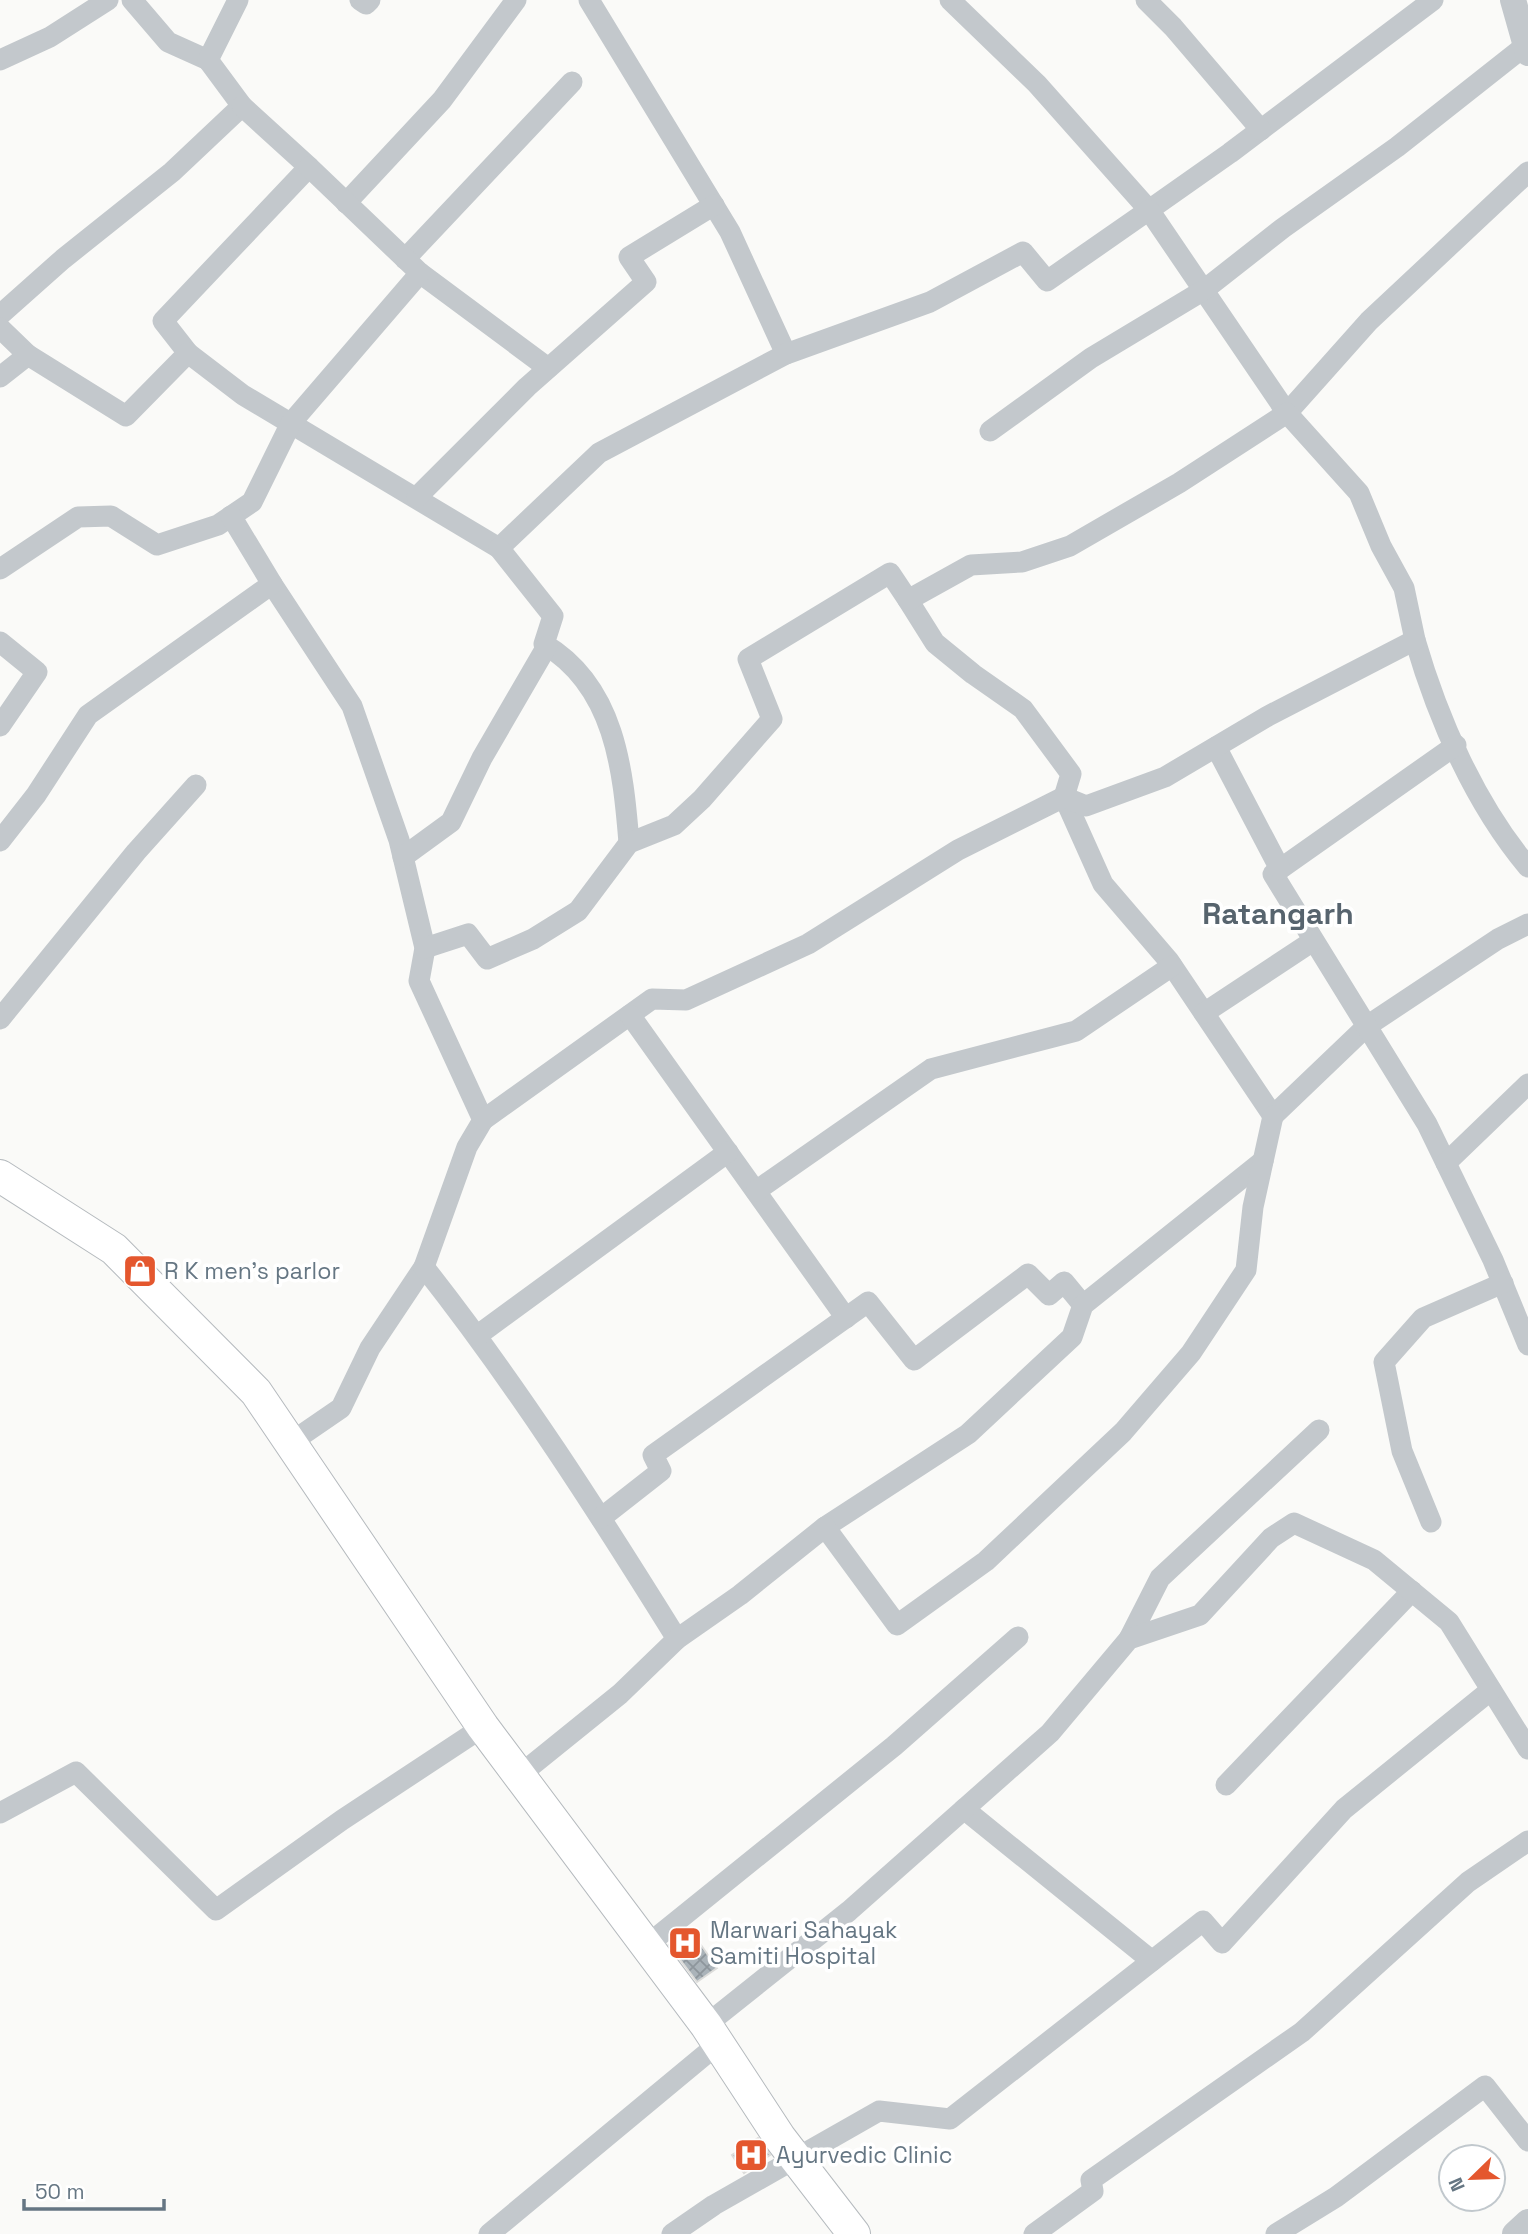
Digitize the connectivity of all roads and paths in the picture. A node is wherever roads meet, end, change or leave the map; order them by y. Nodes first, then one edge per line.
1 (108, 0) edge
2 (132, 0) edge
3 (238, 0) edge
4 (360, 0) edge
5 (370, 0) edge
6 (516, 0) edge
7 (589, 0) edge
8 (950, 0) edge
9 (1146, 0) edge
10 (1433, 0) edge
11 (1513, 0) edge
12 (1526, 49) edge
13 (0, 60) edge
14 (208, 60) junction
15 (572, 82) dead end
16 (242, 106) junction
17 (1261, 130) junction
18 (309, 167) junction
19 (1528, 172) edge
20 (346, 203) junction
21 (714, 205) junction
22 (1149, 210) junction
23 (412, 266) junction
24 (1204, 289) junction
25 (0, 315) edge
26 (0, 328) edge
27 (188, 353) junction
28 (786, 354) junction
29 (28, 355) junction
30 (548, 368) junction
31 (0, 377) edge
32 (1287, 413) junction
33 (291, 423) junction
34 (990, 431) dead end
35 (417, 498) junction
36 (231, 516) junction
37 (499, 548) junction
38 (0, 569) edge
39 (272, 584) junction
40 (908, 600) junction
41 (1415, 640) junction
42 (0, 642) edge
43 (547, 646) junction
44 (0, 726) edge
45 (1456, 745) junction
46 (1216, 747) junction
47 (196, 785) dead end
48 (1064, 797) junction
49 (0, 841) edge
50 (629, 843) junction
51 (403, 857) junction
52 (1528, 867) edge
53 (1280, 869) junction
54 (1528, 924) edge
55 (1313, 941) junction
56 (425, 948) junction
57 (1172, 965) junction
58 (1204, 1013) junction
59 (630, 1015) junction
60 (0, 1019) edge
61 (1367, 1026) junction
62 (1528, 1084) edge
63 (1273, 1116) junction
64 (483, 1120) junction
65 (728, 1152) junction
66 (1264, 1161) junction
67 (1446, 1163) junction
68 (0, 1176) edge
69 (756, 1191) junction
70 (424, 1267) junction
71 (1503, 1283) junction
72 (1083, 1305) junction
73 (846, 1318) junction
74 (478, 1335) junction
75 (1528, 1345) edge
76 (1319, 1430) dead end
77 (290, 1443) junction
78 (601, 1518) junction
79 (1431, 1522) dead end
80 (825, 1527) junction
81 (1412, 1591) junction
82 (1018, 1637) dead end
83 (677, 1639) junction
84 (1129, 1639) junction
85 (1491, 1690) junction
86 (483, 1727) junction
87 (1528, 1749) edge
88 (521, 1774) junction
89 (1226, 1785) dead end
90 (964, 1809) junction
91 (0, 1814) edge
92 (1528, 1841) edge
93 (646, 1945) junction
94 (1152, 1961) junction
95 (712, 2034) junction
96 (1528, 2141) edge
97 (796, 2158) junction
98 (1528, 2222) edge
99 (489, 2234) edge
100 (672, 2234) edge
101 (854, 2234) edge
102 (1034, 2234) edge
103 (1276, 2234) edge
104 (1515, 2234) edge

1 - 13 street
2 - 14 street
3 - 14 street
4 - 5 street
6 - 20 street
7 - 21 street
8 - 22 street
9 - 17 street
10 - 17 street
11 - 12 street
12 - 24 street
14 - 16 street
15 - 23 street
16 - 18 street
16 - 25 street
17 - 22 street
18 - 20 street
18 - 27 street
19 - 32 street
20 - 23 street
21 - 28 street
21 - 30 street
22 - 24 street
22 - 28 street
23 - 30 street
23 - 33 street
24 - 32 street
24 - 34 street
26 - 29 street
27 - 29 street
27 - 33 street
28 - 37 street
29 - 31 street
30 - 35 street
32 - 40 street
32 - 41 street
33 - 35 street
33 - 36 street
35 - 37 street
36 - 38 street
36 - 39 street
37 - 43 street
39 - 49 street
39 - 51 street
40 - 48 street
40 - 50 street
41 - 45 street
41 - 46 street
42 - 44 street
43 - 50 street
43 - 51 street
45 - 52 street
45 - 53 street
46 - 48 street
46 - 53 street
47 - 60 street
48 - 57 street
48 - 59 street
50 - 56 street
51 - 56 street
53 - 55 street
54 - 61 street
55 - 58 street
55 - 61 street
56 - 64 street
57 - 58 street
57 - 69 street
58 - 63 street
59 - 64 street
59 - 65 street
61 - 63 street
61 - 67 street
62 - 67 street
63 - 66 street
64 - 70 street
65 - 69 street
65 - 74 street
66 - 72 street
66 - 80 street
67 - 71 street
68 - 77 main road
69 - 73 street
70 - 74 street
70 - 77 street
71 - 75 street
71 - 79 street
72 - 73 street
72 - 80 street
73 - 78 street
74 - 78 street
76 - 84 street
77 - 86 main road
78 - 83 street
80 - 83 street
81 - 84 street
81 - 85 street
81 - 89 street
82 - 93 street
83 - 88 street
84 - 90 street
85 - 87 street
85 - 94 street
86 - 88 main road
86 - 91 street
88 - 93 main road
90 - 94 street
90 - 95 street
92 - 102 street
93 - 95 main road
94 - 97 street
95 - 97 main road
95 - 99 street
96 - 103 street
97 - 100 street
97 - 101 main road
98 - 104 street

